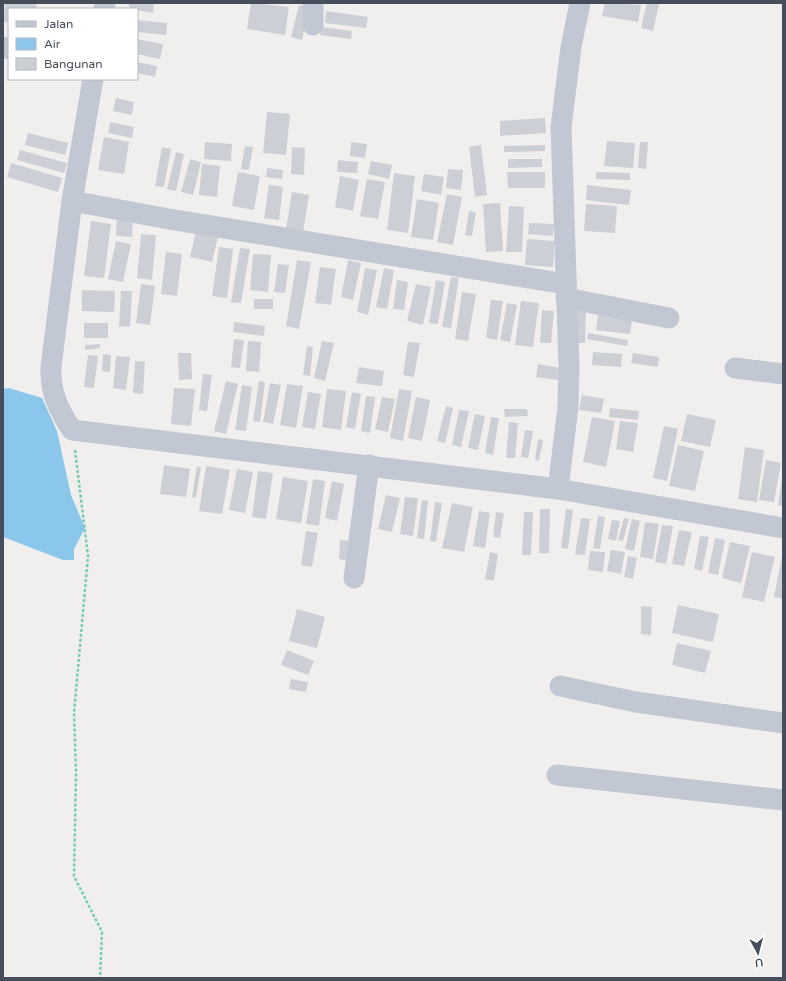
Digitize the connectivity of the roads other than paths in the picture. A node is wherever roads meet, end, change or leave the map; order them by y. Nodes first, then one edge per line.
1 (313, 3) edge
2 (580, 3) edge
3 (313, 26) dead end
4 (92, 80) edge
5 (72, 201) junction
6 (566, 291) junction
7 (669, 318) dead end
8 (735, 368) dead end
9 (783, 374) edge
10 (369, 465) junction
11 (558, 489) junction
12 (783, 528) edge
13 (354, 578) dead end
14 (560, 686) dead end
15 (783, 723) edge
16 (557, 775) dead end
17 (783, 800) edge

1 - 3 street
2 - 6 street
4 - 5 street
5 - 6 street
5 - 10 street
6 - 7 street
6 - 11 street
8 - 9 street
10 - 11 street
10 - 13 street
11 - 12 street
14 - 15 street
16 - 17 street

